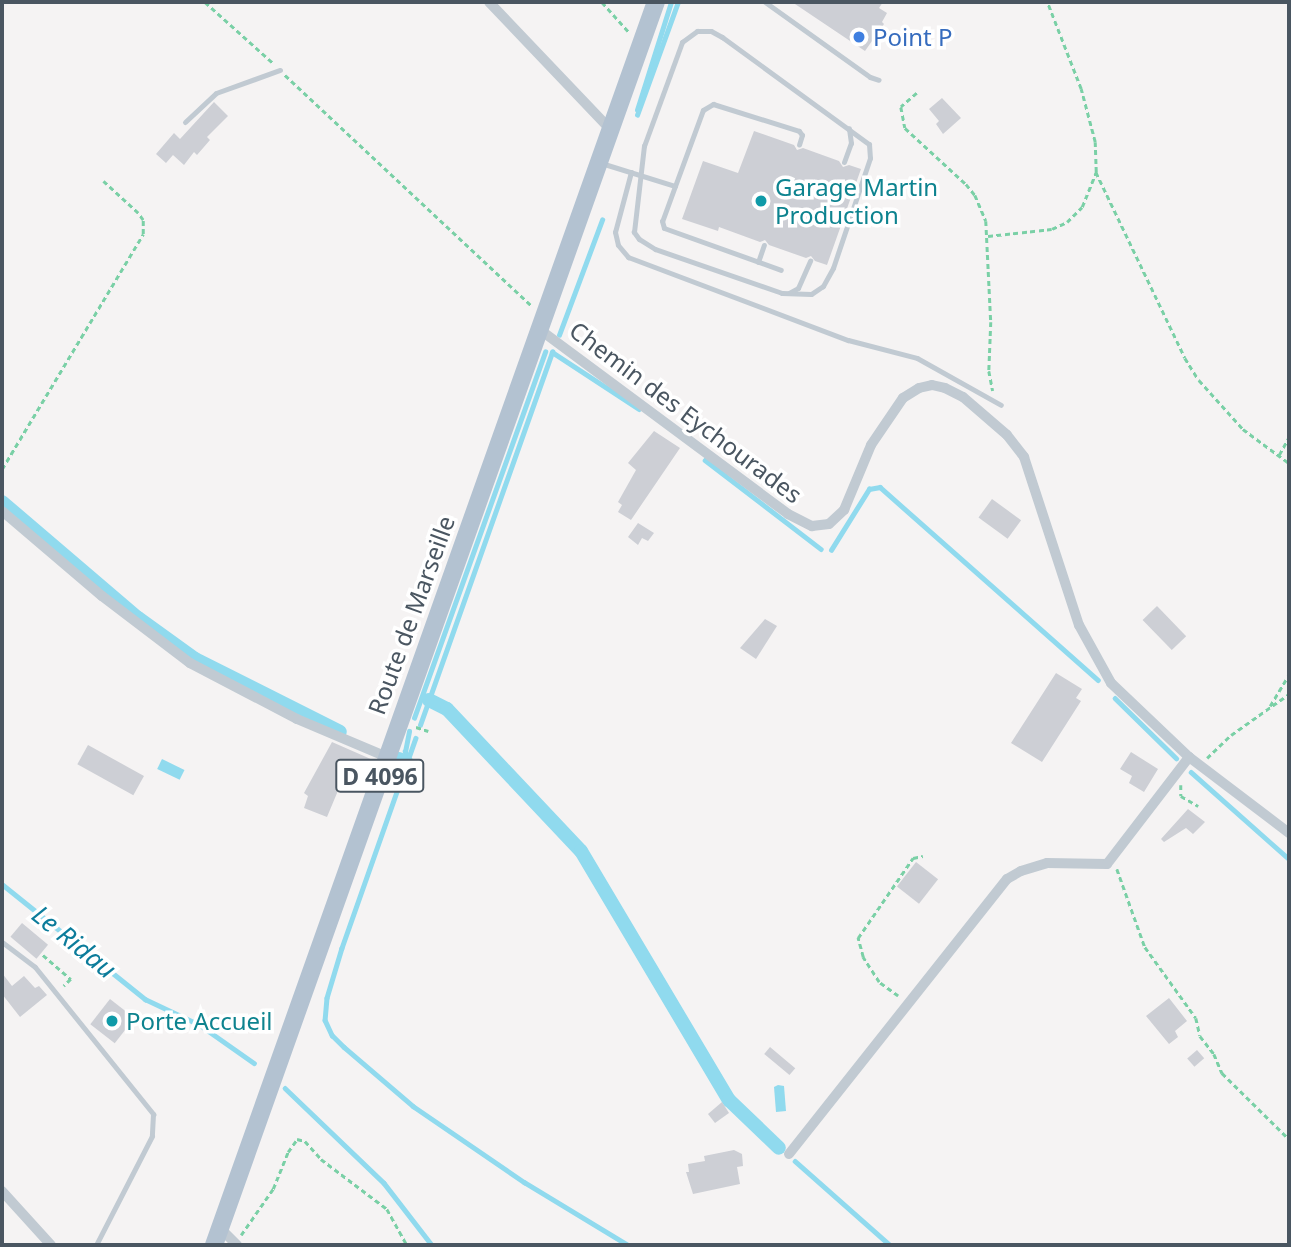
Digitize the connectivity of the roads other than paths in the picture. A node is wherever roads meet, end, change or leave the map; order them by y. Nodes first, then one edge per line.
1 (489, 2) edge
2 (656, 2) edge
3 (765, 2) edge
4 (280, 70) road end
5 (879, 80) dead end
6 (185, 122) dead end
7 (849, 127) junction
8 (610, 129) junction
9 (799, 145) dead end
10 (598, 162) junction
11 (844, 162) dead end
12 (631, 172) junction
13 (642, 176) junction
14 (675, 186) junction
15 (764, 245) dead end
16 (810, 261) dead end
17 (758, 262) junction
18 (780, 270) dead end
19 (782, 293) junction
20 (542, 323) junction
21 (1001, 405) road end
22 (2, 511) edge
23 (387, 757) junction
24 (1188, 757) junction
25 (1289, 833) edge
26 (2, 942) edge
27 (789, 1154) dead end
28 (2, 1191) edge
29 (217, 1237) edge
30 (236, 1244) edge
31 (51, 1245) edge
32 (96, 1245) edge

1 - 8 street
2 - 8 main road, Route de Marseille / D 4096
3 - 5 lane
4 - 6 lane
7 - 11 lane
7 - 13 lane
7 - 19 lane
8 - 10 main road, Route de Marseille / D 4096
9 - 14 lane
10 - 12 lane
10 - 20 main road, Route de Marseille / D 4096
12 - 13 lane
12 - 21 lane
13 - 14 lane
13 - 19 lane
14 - 17 lane
15 - 17 lane
16 - 19 lane
17 - 18 lane
20 - 23 main road, Route de Marseille / D 4096
20 - 24 street, Chemin des Eychourades
22 - 23 street
23 - 29 main road, Route de Marseille / D 4096
24 - 25 street, Chemin des Eychourades
24 - 27 street
26 - 32 lane
28 - 31 street
29 - 30 street

